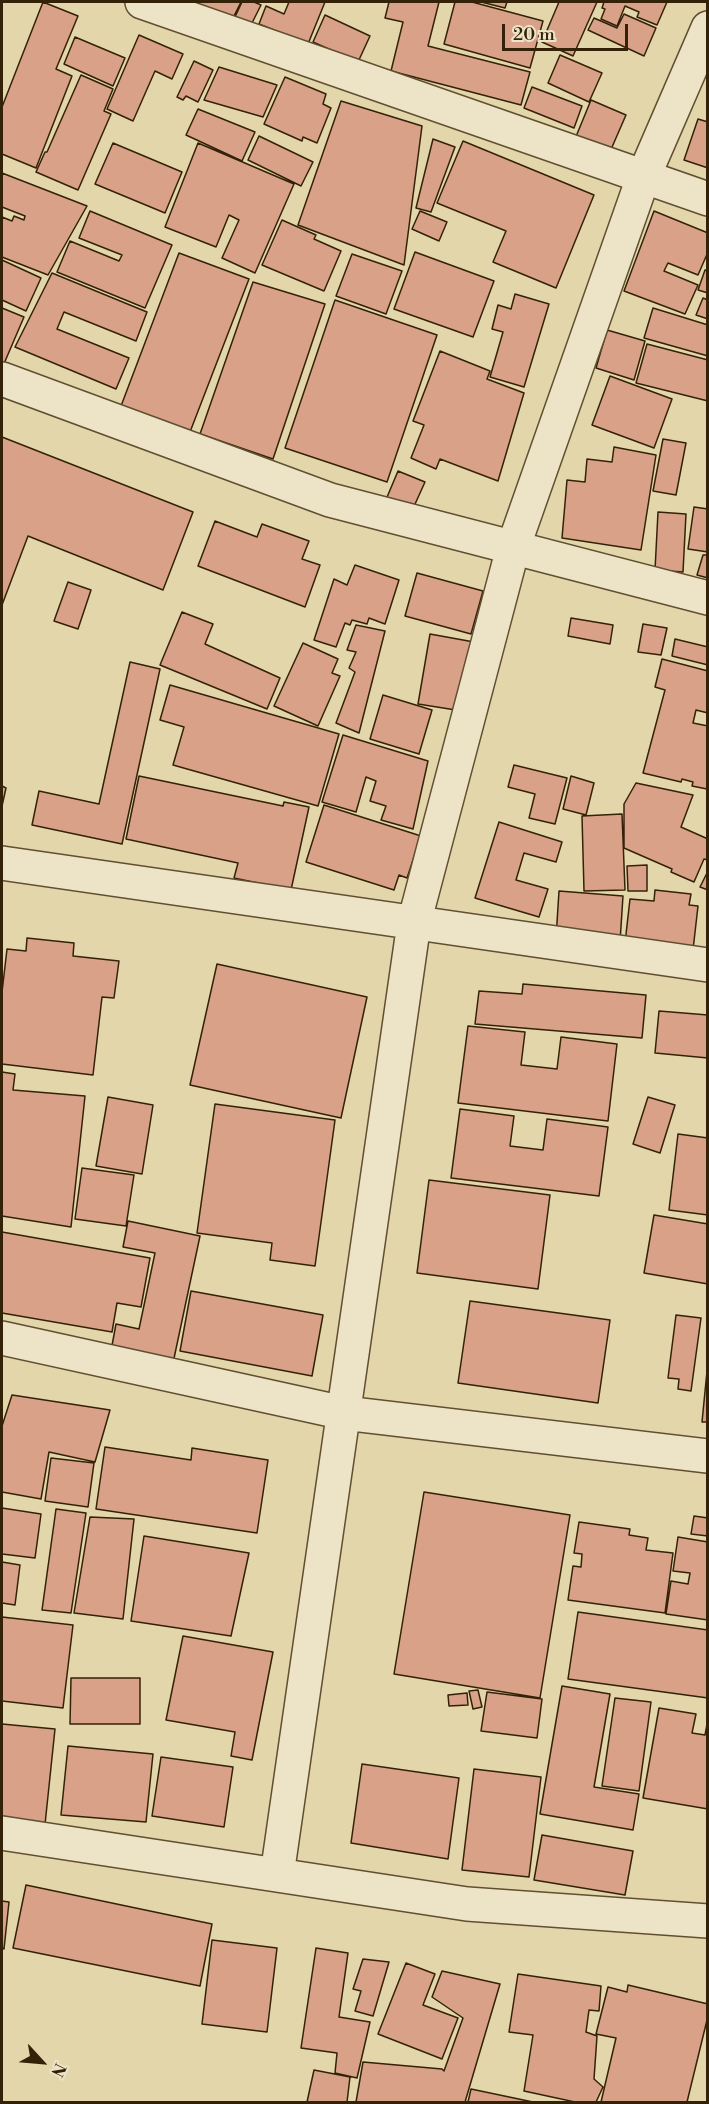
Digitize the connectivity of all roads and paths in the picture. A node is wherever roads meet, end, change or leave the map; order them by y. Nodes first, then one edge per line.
1 (142, 2) edge
2 (708, 28) edge
3 (643, 178) junction
4 (708, 200) edge
5 (2, 380) edge
6 (513, 548) junction
7 (708, 598) edge
8 (2, 863) edge
9 (414, 923) junction
10 (708, 965) edge
11 (2, 1338) edge
12 (344, 1413) junction
13 (708, 1456) edge
14 (2, 1833) edge
15 (278, 1875) junction
16 (708, 1921) edge

1 - 3 street
2 - 3 street
3 - 4 street
3 - 6 street
5 - 6 street
6 - 7 street
6 - 9 street
8 - 9 street
9 - 10 street
9 - 12 street
11 - 12 street
12 - 13 street
12 - 15 street
14 - 15 street
15 - 16 street

